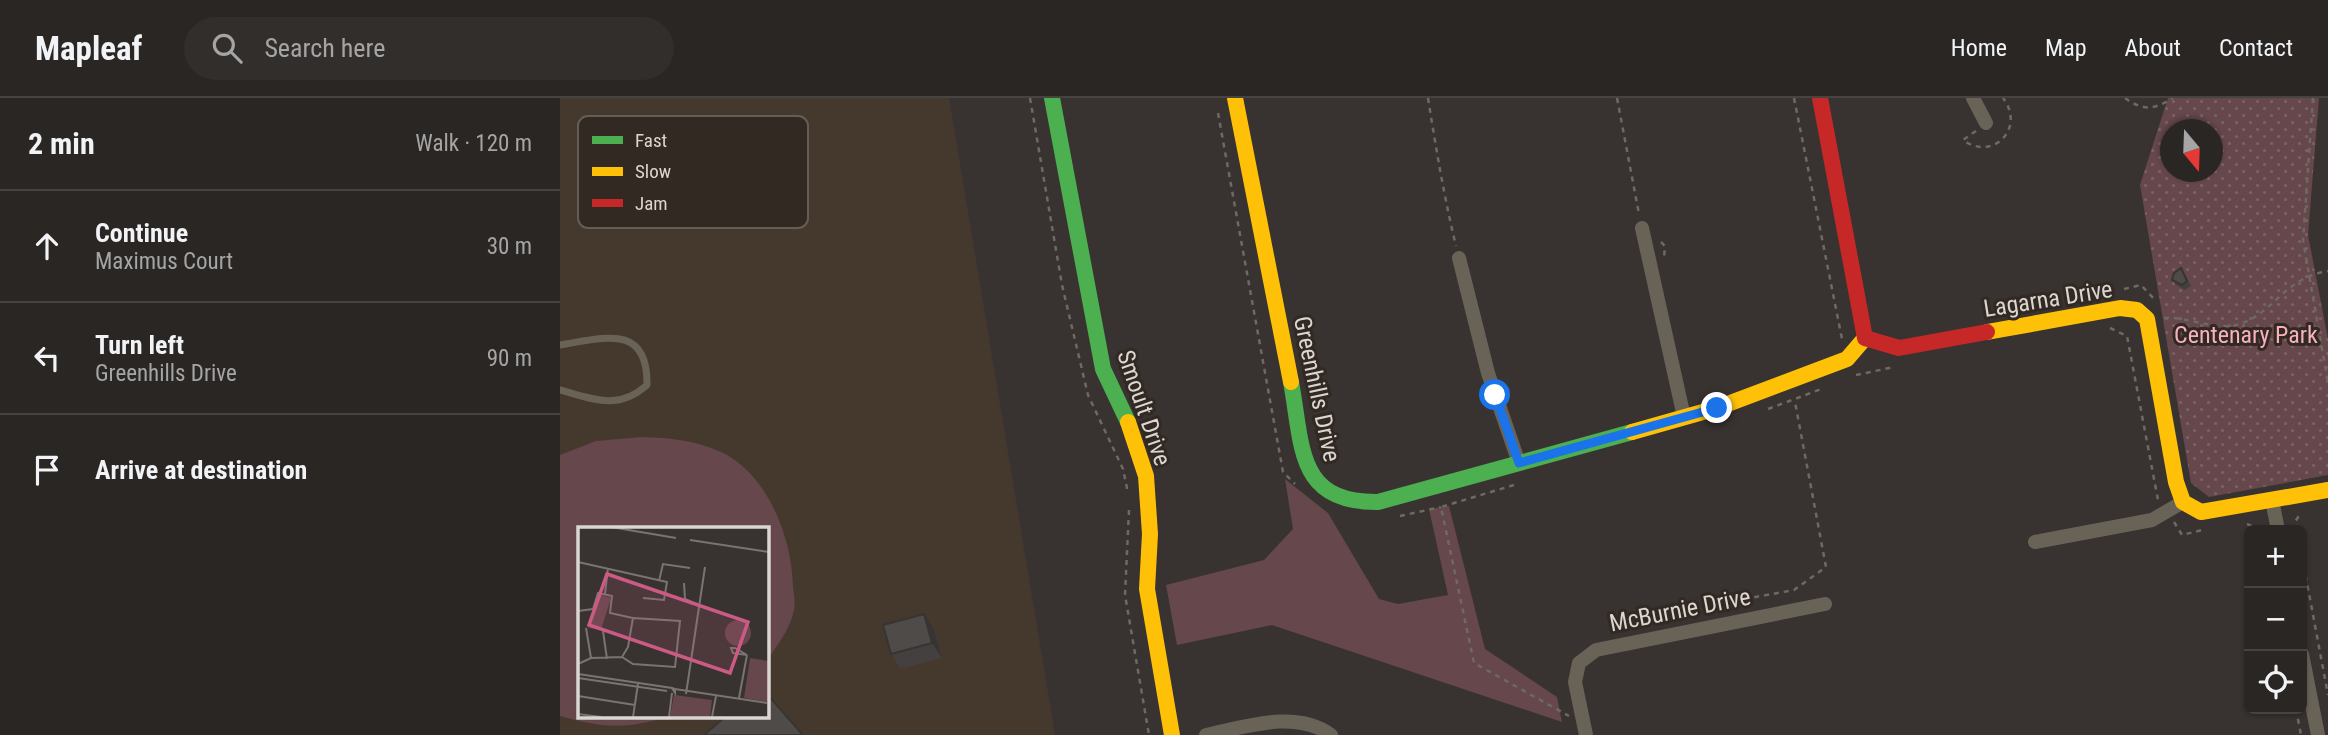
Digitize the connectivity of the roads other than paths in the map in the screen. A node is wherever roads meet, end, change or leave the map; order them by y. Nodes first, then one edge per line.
1 (1052, 98) edge
2 (1235, 98) edge
3 (1821, 98) edge
4 (1973, 98) edge
5 (1986, 123) dead end
6 (1642, 228) dead end
7 (1459, 258) dead end
8 (1865, 338) junction
9 (560, 345) edge
10 (560, 390) edge
11 (1684, 417) junction
12 (1519, 463) junction
13 (2328, 490) edge
14 (2272, 500) junction
15 (2183, 502) junction
16 (2277, 525) edge
17 (2035, 542) dead end
18 (1825, 604) dead end
19 (2307, 679) edge
20 (1172, 735) edge
21 (1206, 735) edge
22 (1331, 735) edge
23 (1586, 735) edge
24 (2318, 735) edge

1 - 20 street, Smoult Drive
2 - 12 street, Greenhills Drive
3 - 8 street
4 - 5 street
6 - 11 street
7 - 12 street
8 - 11 street, Greenhills Drive
8 - 15 street, Lagarna Drive
9 - 10 lane
11 - 12 street, Greenhills Drive
13 - 14 street
14 - 15 street
14 - 16 street
15 - 17 street
18 - 23 street, McBurnie Drive
19 - 24 street
21 - 22 street

